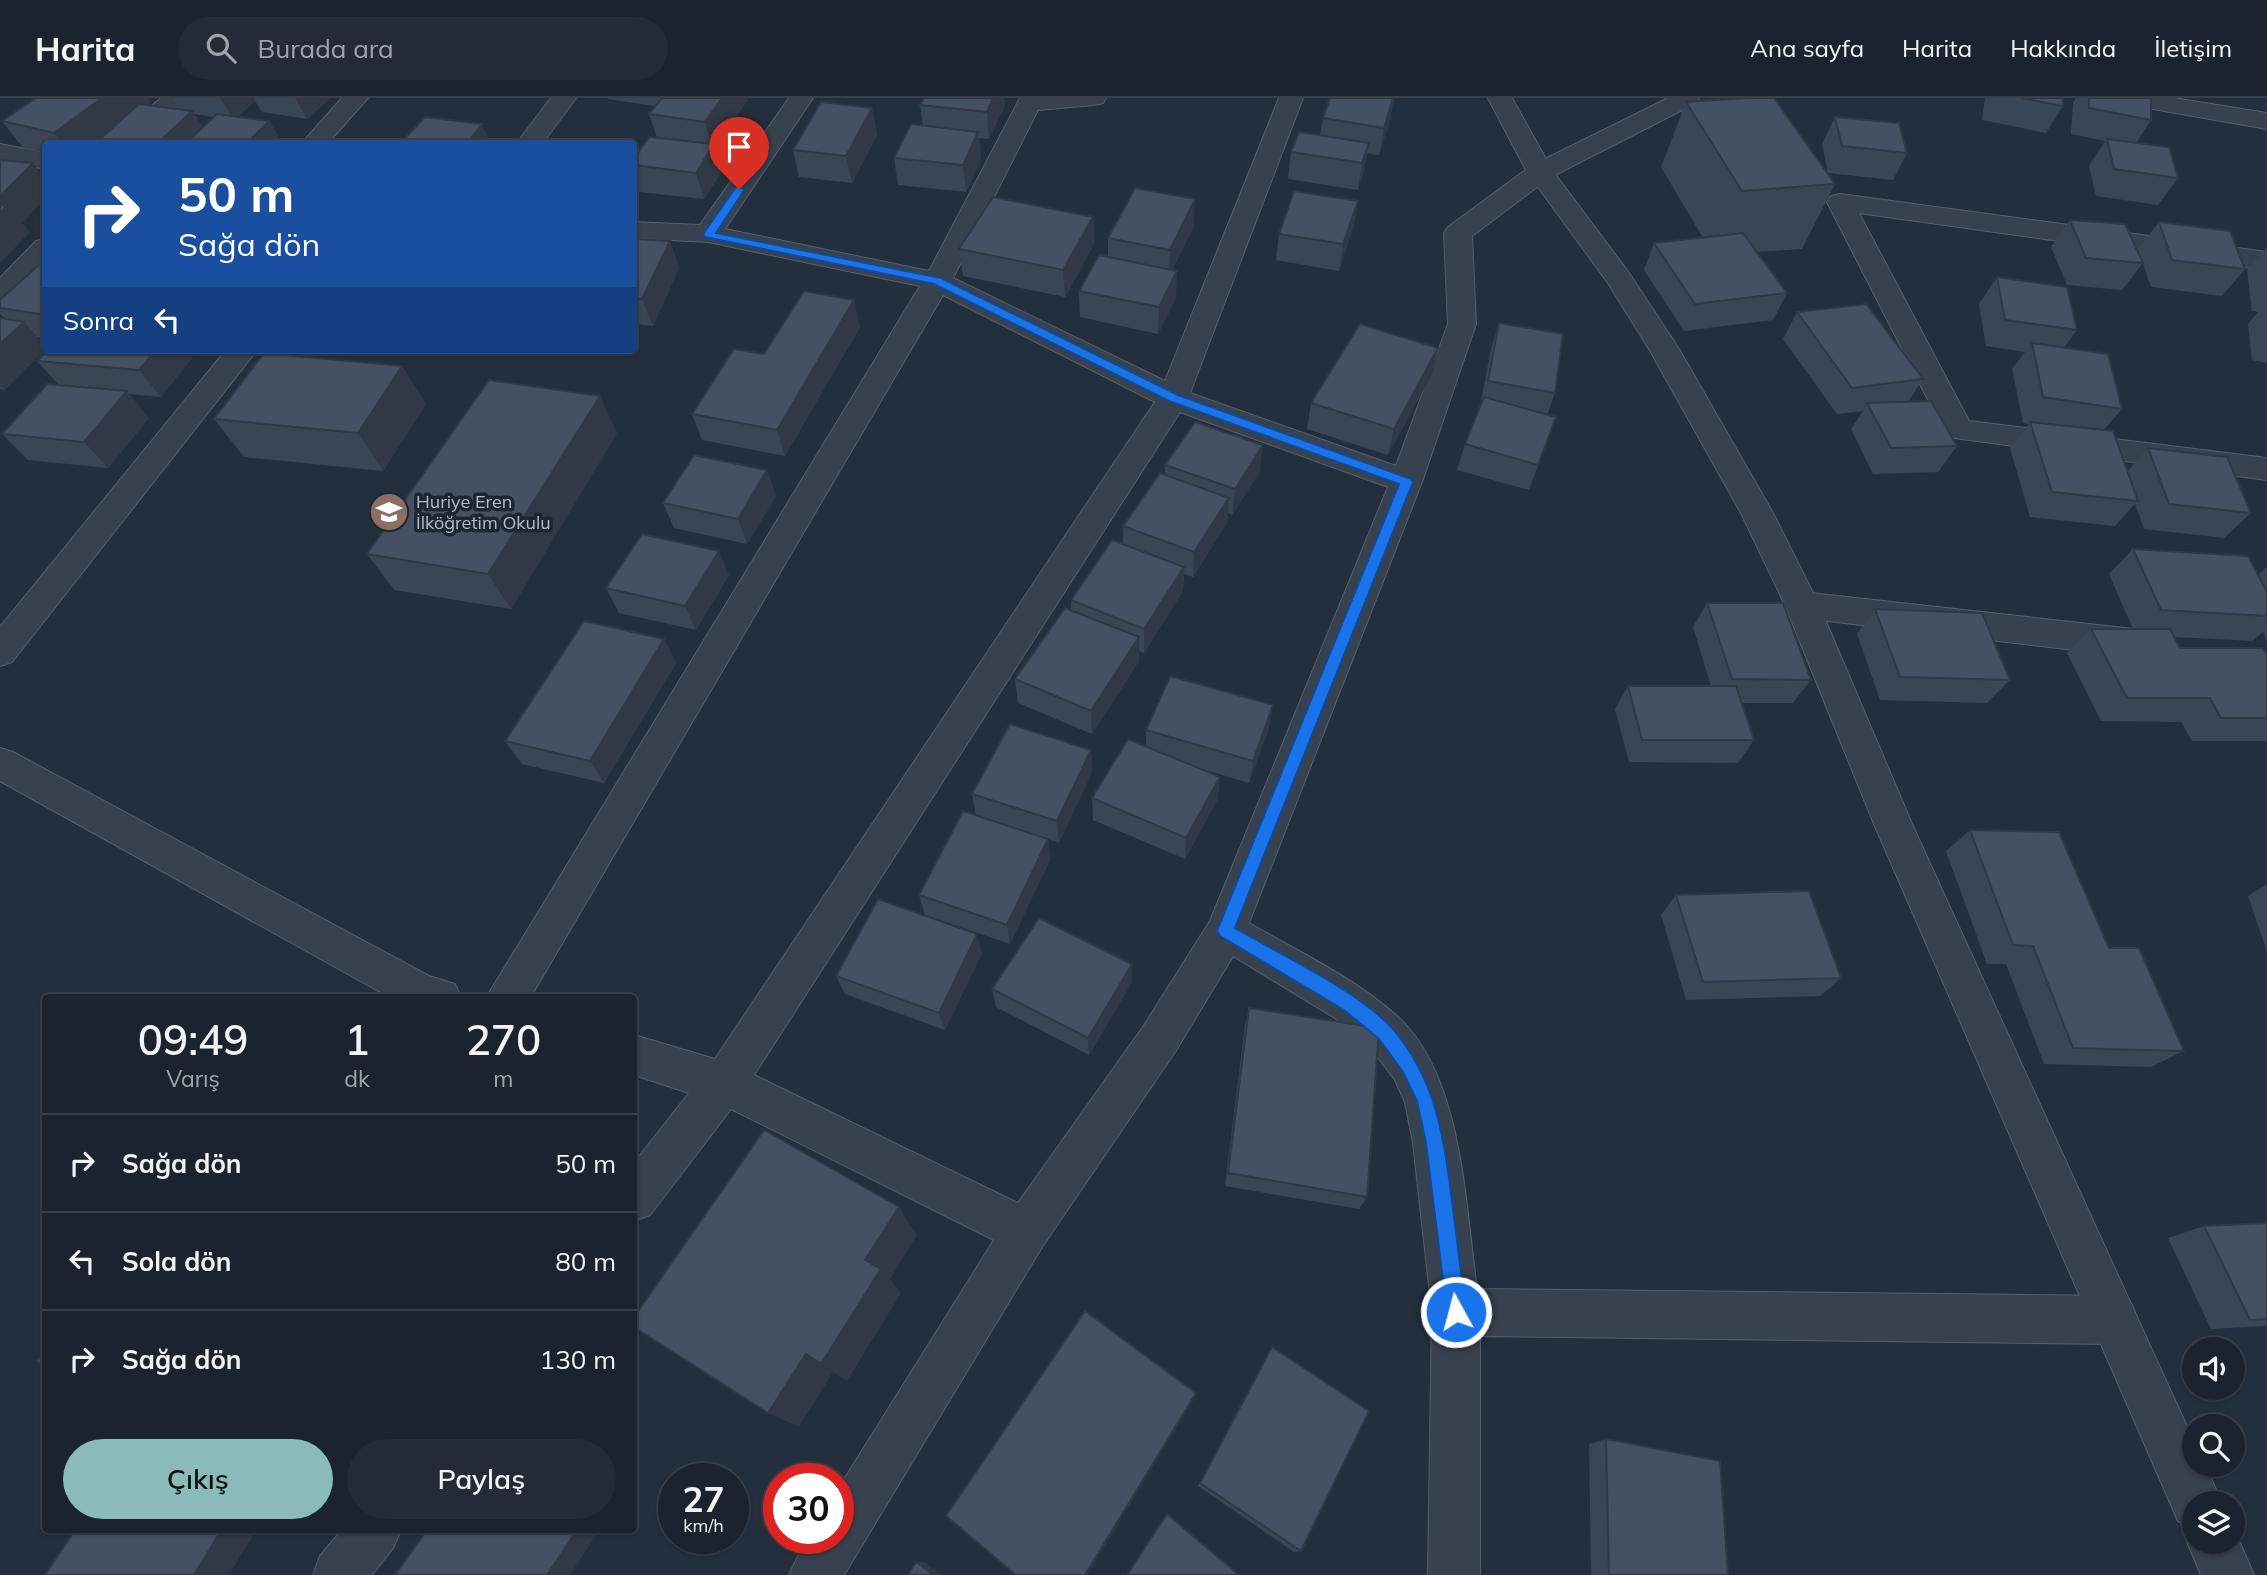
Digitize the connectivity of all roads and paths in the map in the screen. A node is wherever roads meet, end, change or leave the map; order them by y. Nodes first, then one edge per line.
1 (176, 98) edge
2 (356, 98) edge
3 (564, 98) edge
4 (801, 98) edge
5 (1094, 98) edge
6 (1292, 98) edge
7 (1500, 98) edge
8 (1686, 98) edge
9 (2130, 98) edge
10 (2262, 98) edge
11 (1031, 101) edge
12 (2267, 108) edge
13 (2267, 121) edge
14 (123, 140) edge
15 (317, 140) edge
16 (531, 140) edge
17 (0, 152) edge
18 (42, 160) edge
19 (1540, 172) junction
20 (637, 230) edge
21 (709, 234) junction
22 (42, 251) edge
23 (2267, 261) edge
24 (937, 281) junction
25 (0, 295) edge
26 (239, 354) edge
27 (1173, 398) junction
28 (2267, 469) edge
29 (1406, 482) junction
30 (1802, 605) junction
31 (2171, 648) edge
32 (0, 652) edge
33 (0, 763) edge
34 (1226, 931) junction
35 (430, 994) edge
36 (509, 994) edge
37 (637, 1056) edge
38 (724, 1083) junction
39 (637, 1195) edge
40 (1026, 1231) junction
41 (1456, 1312) junction
42 (2114, 1320) junction
43 (2191, 1491) edge
44 (854, 1512) edge
45 (373, 1533) edge
46 (828, 1554) edge
47 (2218, 1554) edge
48 (340, 1575) edge
49 (815, 1575) edge
50 (1454, 1575) edge
51 (2228, 1575) edge

1 - 14 street
2 - 15 street
3 - 16 street
4 - 21 street
5 - 11 street
6 - 27 street
7 - 19 street
8 - 19 street
9 - 13 street
10 - 12 street
11 - 24 street
17 - 18 street
19 - 29 street
19 - 30 street
20 - 21 street
21 - 24 street
22 - 25 street
23 - 28 street
24 - 27 street
24 - 36 street
26 - 32 street
27 - 29 street
27 - 38 street
29 - 34 street
30 - 31 street
30 - 42 street
33 - 35 street
34 - 40 street
34 - 41 street
37 - 38 street
38 - 39 street
38 - 40 street
40 - 44 street
41 - 42 street
41 - 50 street
42 - 43 street
45 - 48 street
46 - 49 street
47 - 51 street

